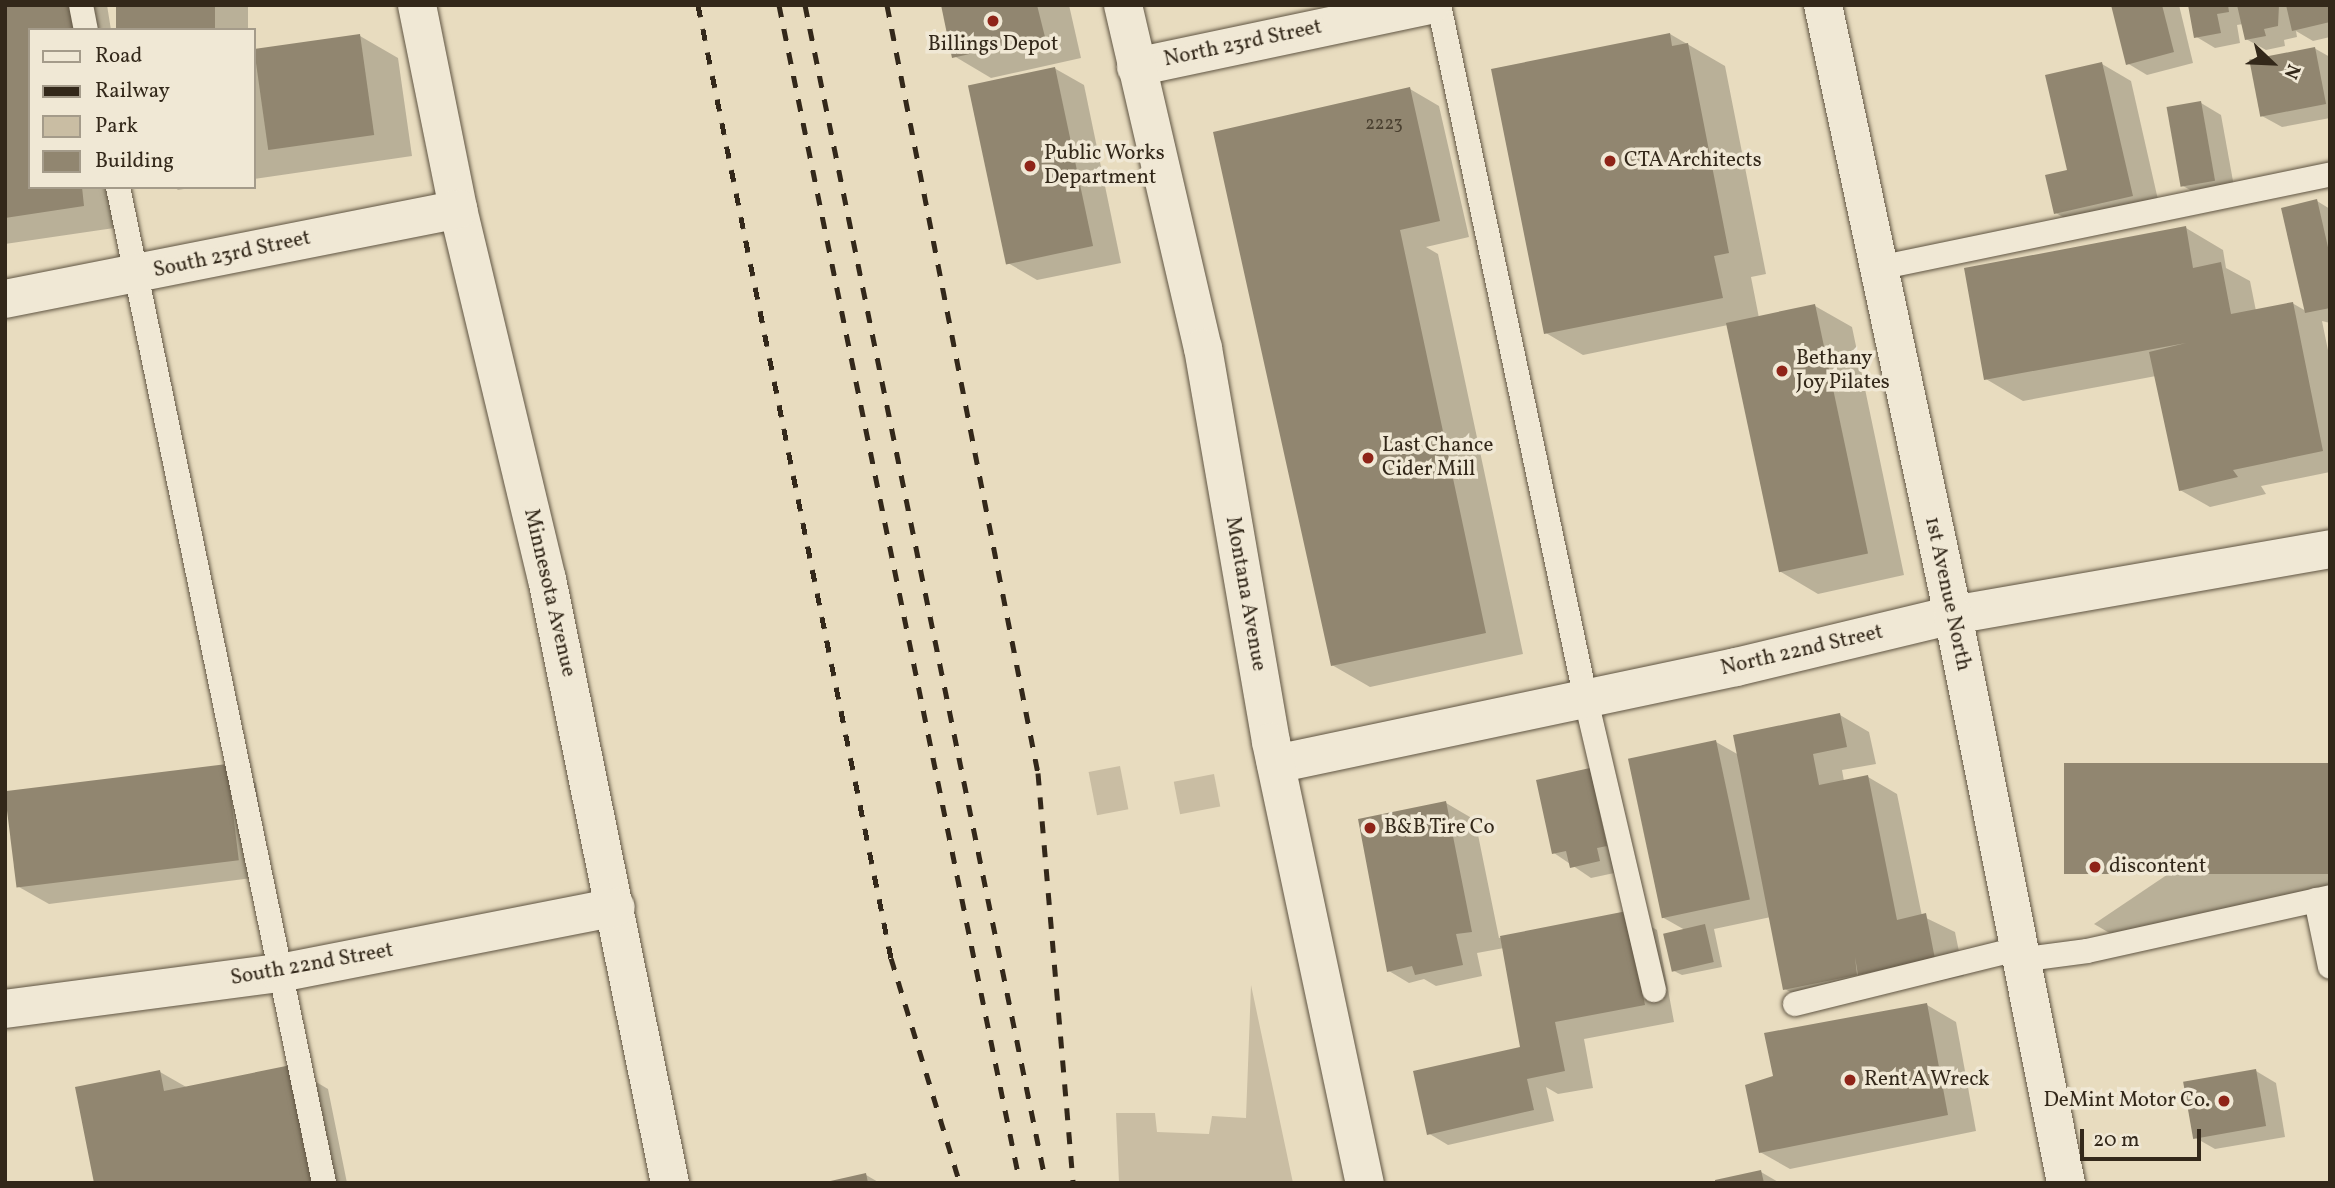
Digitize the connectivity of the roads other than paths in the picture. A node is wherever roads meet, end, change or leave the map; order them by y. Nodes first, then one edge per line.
1 (81, 5) edge
2 (417, 5) edge
3 (1122, 5) edge
4 (1431, 5) edge
5 (1439, 5) edge
6 (1823, 5) edge
7 (86, 28) edge
8 (1136, 66) junction
9 (2330, 174) edge
10 (118, 189) edge
11 (458, 209) junction
12 (1878, 268) junction
13 (136, 275) junction
14 (5, 299) edge
15 (2330, 549) edge
16 (1953, 615) junction
17 (1586, 700) junction
18 (1276, 764) junction
19 (2323, 899) edge
20 (617, 907) junction
21 (2018, 954) junction
22 (2330, 967) edge
23 (280, 973) junction
24 (1654, 990) dead end
25 (1795, 1004) dead end
26 (5, 1009) edge
27 (324, 1183) edge
28 (670, 1183) edge
29 (1366, 1183) edge
30 (2066, 1183) edge

1 - 7 lane
2 - 11 street, Minnesota Avenue
3 - 8 street, Montana Avenue
4 - 8 street, North 23rd Street
5 - 17 lane
6 - 12 street, 1st Avenue North
8 - 18 street, Montana Avenue
9 - 12 lane
10 - 13 lane
11 - 13 street, South 23rd Street
11 - 20 street, Minnesota Avenue
12 - 16 street, 1st Avenue North
13 - 14 street, South 23rd Street
13 - 23 lane
15 - 16 street, North 22nd Street
16 - 17 street, North 22nd Street
16 - 21 street, 1st Avenue North
17 - 18 street, North 22nd Street
17 - 24 lane
18 - 29 street, Montana Avenue
19 - 21 lane
19 - 22 lane
20 - 23 street, South 22nd Street
20 - 28 street, Minnesota Avenue
21 - 25 lane
21 - 30 street, 1st Avenue North
23 - 26 street, South 22nd Street
23 - 27 lane

